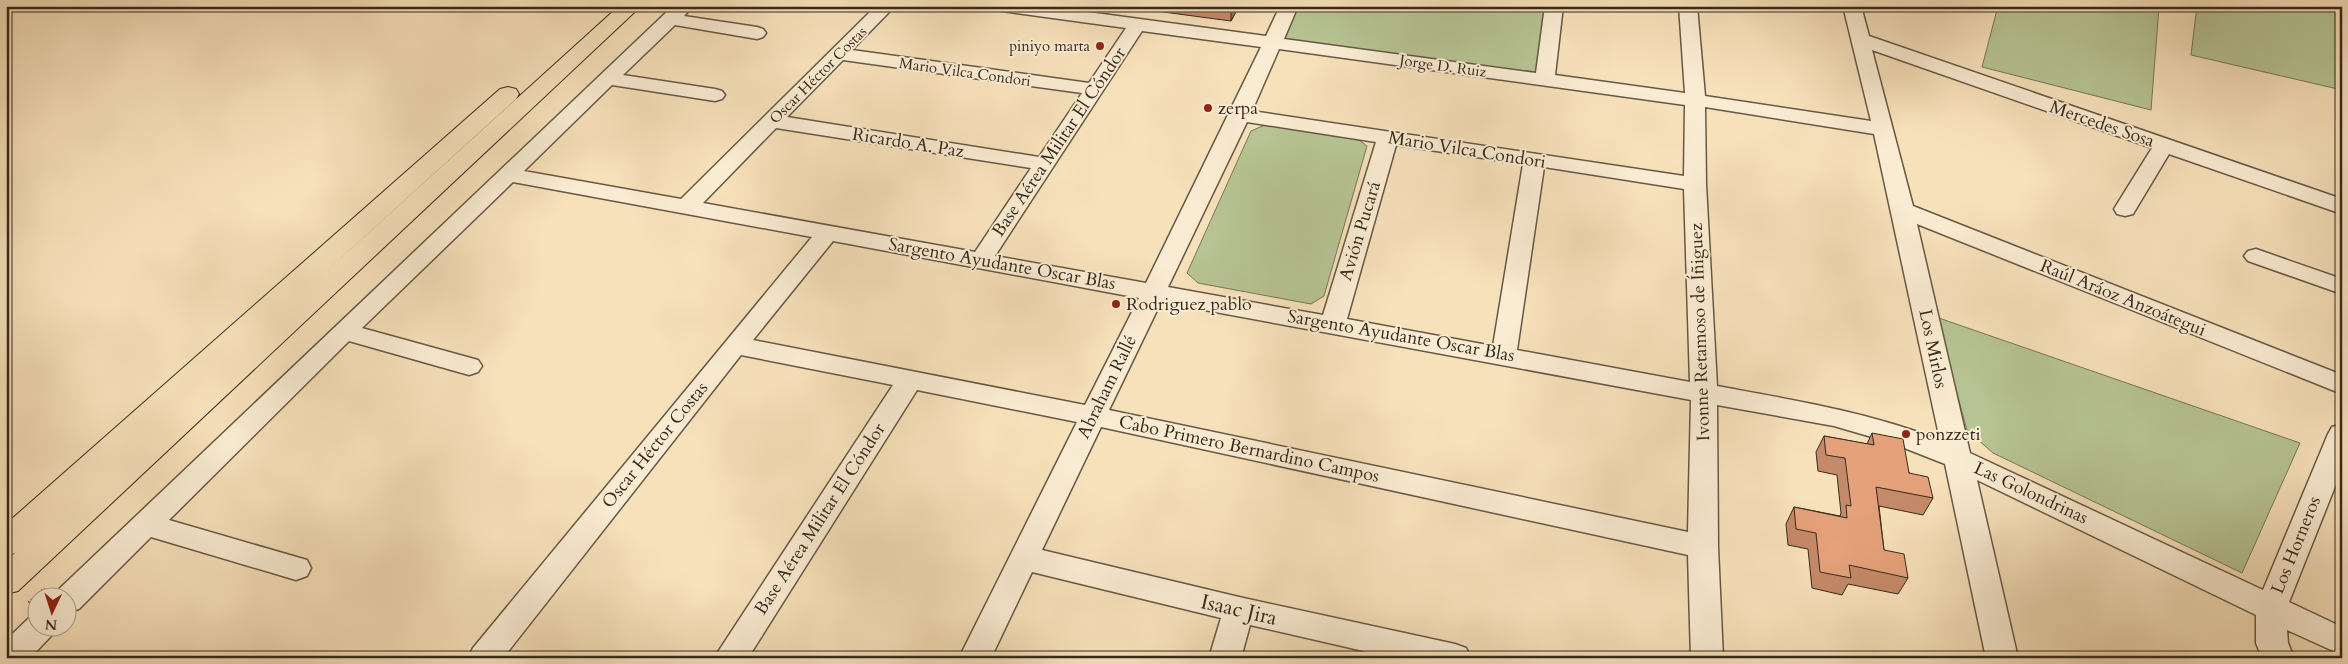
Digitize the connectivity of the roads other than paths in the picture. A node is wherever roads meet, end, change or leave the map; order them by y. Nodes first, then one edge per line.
1 (606, 6) edge
2 (631, 6) edge
3 (886, 6) edge
4 (1289, 6) edge
5 (1554, 6) edge
6 (1688, 6) edge
7 (1852, 6) edge
8 (1010, 7) edge
9 (678, 13) edge
10 (1137, 25) junction
11 (758, 33) dead end
12 (1862, 40) junction
13 (1271, 43) junction
14 (838, 54) junction
15 (609, 79) junction
16 (1546, 80) junction
17 (1093, 89) junction
18 (715, 95) dead end
19 (1695, 100) junction
20 (1240, 115) junction
21 (772, 121) junction
22 (1884, 128) junction
23 (1388, 138) junction
24 (2164, 145) junction
25 (1534, 160) junction
26 (1043, 164) junction
27 (507, 174) junction
28 (1695, 184) junction
29 (686, 206) junction
30 (2342, 207) edge
31 (1903, 210) junction
32 (2125, 210) dead end
33 (828, 234) junction
34 (2256, 256) dead end
35 (981, 260) junction
36 (2342, 287) edge
37 (1153, 291) junction
38 (1333, 324) junction
39 (344, 331) junction
40 (735, 345) junction
41 (1504, 354) junction
42 (469, 366) dead end
43 (910, 380) junction
44 (2342, 385) edge
45 (1704, 393) junction
46 (1093, 416) junction
47 (2342, 434) edge
48 (1957, 458) junction
49 (144, 524) junction
50 (6, 543) edge
51 (1703, 547) junction
52 (1025, 558) junction
53 (296, 568) dead end
54 (6, 581) edge
55 (78, 590) edge
56 (2271, 607) junction
57 (1239, 610) junction
58 (31, 636) edge
59 (2342, 642) edge
60 (9, 658) edge
61 (484, 658) edge
62 (730, 658) edge
63 (975, 658) edge
64 (1224, 658) edge
65 (1455, 658) edge
66 (1707, 658) edge
67 (2002, 658) edge
68 (2278, 658) edge

1 - 50 main road
2 - 54 main road
3 - 14 street, Oscar Héctor Costas
4 - 13 street, Abraham Rallé
5 - 16 street
6 - 19 street, Ivonne Retamoso de Íñiguez
7 - 12 street, Los Mirlos
8 - 10 street, Jorge D. Ruiz
9 - 11 street
9 - 15 street
10 - 13 street, Jorge D. Ruiz
10 - 17 street, Base Aérea Militar El Cóndor
12 - 22 street, Los Mirlos
12 - 24 street, Mercedes Sosa
13 - 16 street, Jorge D. Ruiz
13 - 20 street, Abraham Rallé
14 - 17 street, Mario Vilca Condori
14 - 21 street, Oscar Héctor Costas
15 - 18 street
15 - 27 street
16 - 19 street, Jorge D. Ruiz
17 - 26 street, Base Aérea Militar El Cóndor
19 - 22 street, Jorge D. Ruiz
19 - 28 street, Ivonne Retamoso de Íñiguez
20 - 23 street, Mario Vilca Condori
20 - 37 street, Abraham Rallé
21 - 26 street, Ricardo A. Paz
21 - 29 street, Oscar Héctor Costas
22 - 31 street, Los Mirlos
23 - 25 street, Mario Vilca Condori
23 - 38 street, Avión Pucará
24 - 30 street, Mercedes Sosa
24 - 32 street
25 - 28 street, Mario Vilca Condori
25 - 41 street
26 - 35 street, Base Aérea Militar El Cóndor
27 - 29 street, Sargento Ayudante Oscar Blas
27 - 39 street
28 - 45 street, Ivonne Retamoso de Íñiguez
29 - 33 street, Sargento Ayudante Oscar Blas
31 - 44 street, Raúl Aráoz Anzoátegui
31 - 48 street, Los Mirlos
33 - 35 street, Sargento Ayudante Oscar Blas
33 - 40 street, Oscar Héctor Costas
34 - 36 street
35 - 37 street, Sargento Ayudante Oscar Blas
37 - 38 street, Sargento Ayudante Oscar Blas
37 - 46 street, Abraham Rallé
38 - 41 street, Sargento Ayudante Oscar Blas
39 - 42 street
39 - 49 street
40 - 43 street, Cabo Primero Bernardino Campos
40 - 61 street, Oscar Héctor Costas
41 - 45 street, Sargento Ayudante Oscar Blas
43 - 46 street, Cabo Primero Bernardino Campos
43 - 62 street, Base Aérea Militar El Cóndor
45 - 48 street, Las Golondrinas
45 - 51 street, Ivonne Retamoso de Íñiguez
46 - 51 street, Cabo Primero Bernardino Campos
46 - 52 street, Abraham Rallé
47 - 56 street, Los Horneros
48 - 56 street, Las Golondrinas
48 - 67 street, Los Mirlos
49 - 53 street
49 - 55 street
51 - 66 street, Ivonne Retamoso de Íñiguez
52 - 57 street, Isaac Jira
52 - 63 street, Abraham Rallé
56 - 59 street, Las Golondrinas
56 - 68 street, Los Horneros
57 - 64 street
57 - 65 street, Isaac Jira
58 - 60 street

